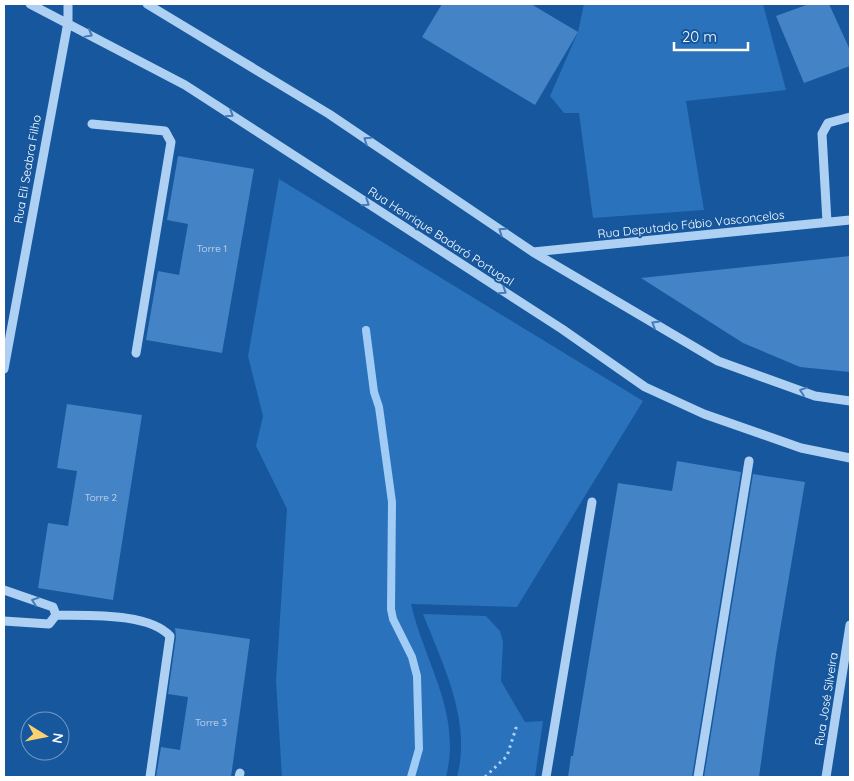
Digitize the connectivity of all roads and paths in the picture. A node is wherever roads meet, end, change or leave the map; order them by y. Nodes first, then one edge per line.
1 (30, 4) edge
2 (68, 4) edge
3 (147, 4) edge
4 (68, 22) junction
5 (850, 117) edge
6 (92, 124) dead end
7 (850, 220) edge
8 (827, 222) junction
9 (533, 252) junction
10 (136, 353) dead end
11 (4, 369) edge
12 (850, 401) edge
13 (850, 458) edge
14 (749, 461) dead end
15 (592, 502) dead end
16 (4, 590) edge
17 (56, 615) junction
18 (4, 621) edge
19 (850, 625) edge
20 (517, 725) dead end
21 (150, 777) edge
22 (485, 777) edge
23 (546, 777) edge
24 (698, 777) edge
25 (826, 777) edge

1 - 4 street, Rua Henrique Badaró Portugal
2 - 4 street, Rua Eli Seabra Filho
9 -> 3 street
4 - 11 street, Rua Eli Seabra Filho
4 -> 13 street, Rua Henrique Badaró Portugal
5 - 8 street
6 - 10 street
7 - 8 street, Rua Deputado Fábio Vasconcelos
8 - 9 street, Rua Deputado Fábio Vasconcelos
12 -> 9 street
14 - 24 street
15 - 23 street
17 -> 16 street
17 - 18 street
17 - 21 street
19 - 25 street, Rua José Silveira
20 - 22 path

